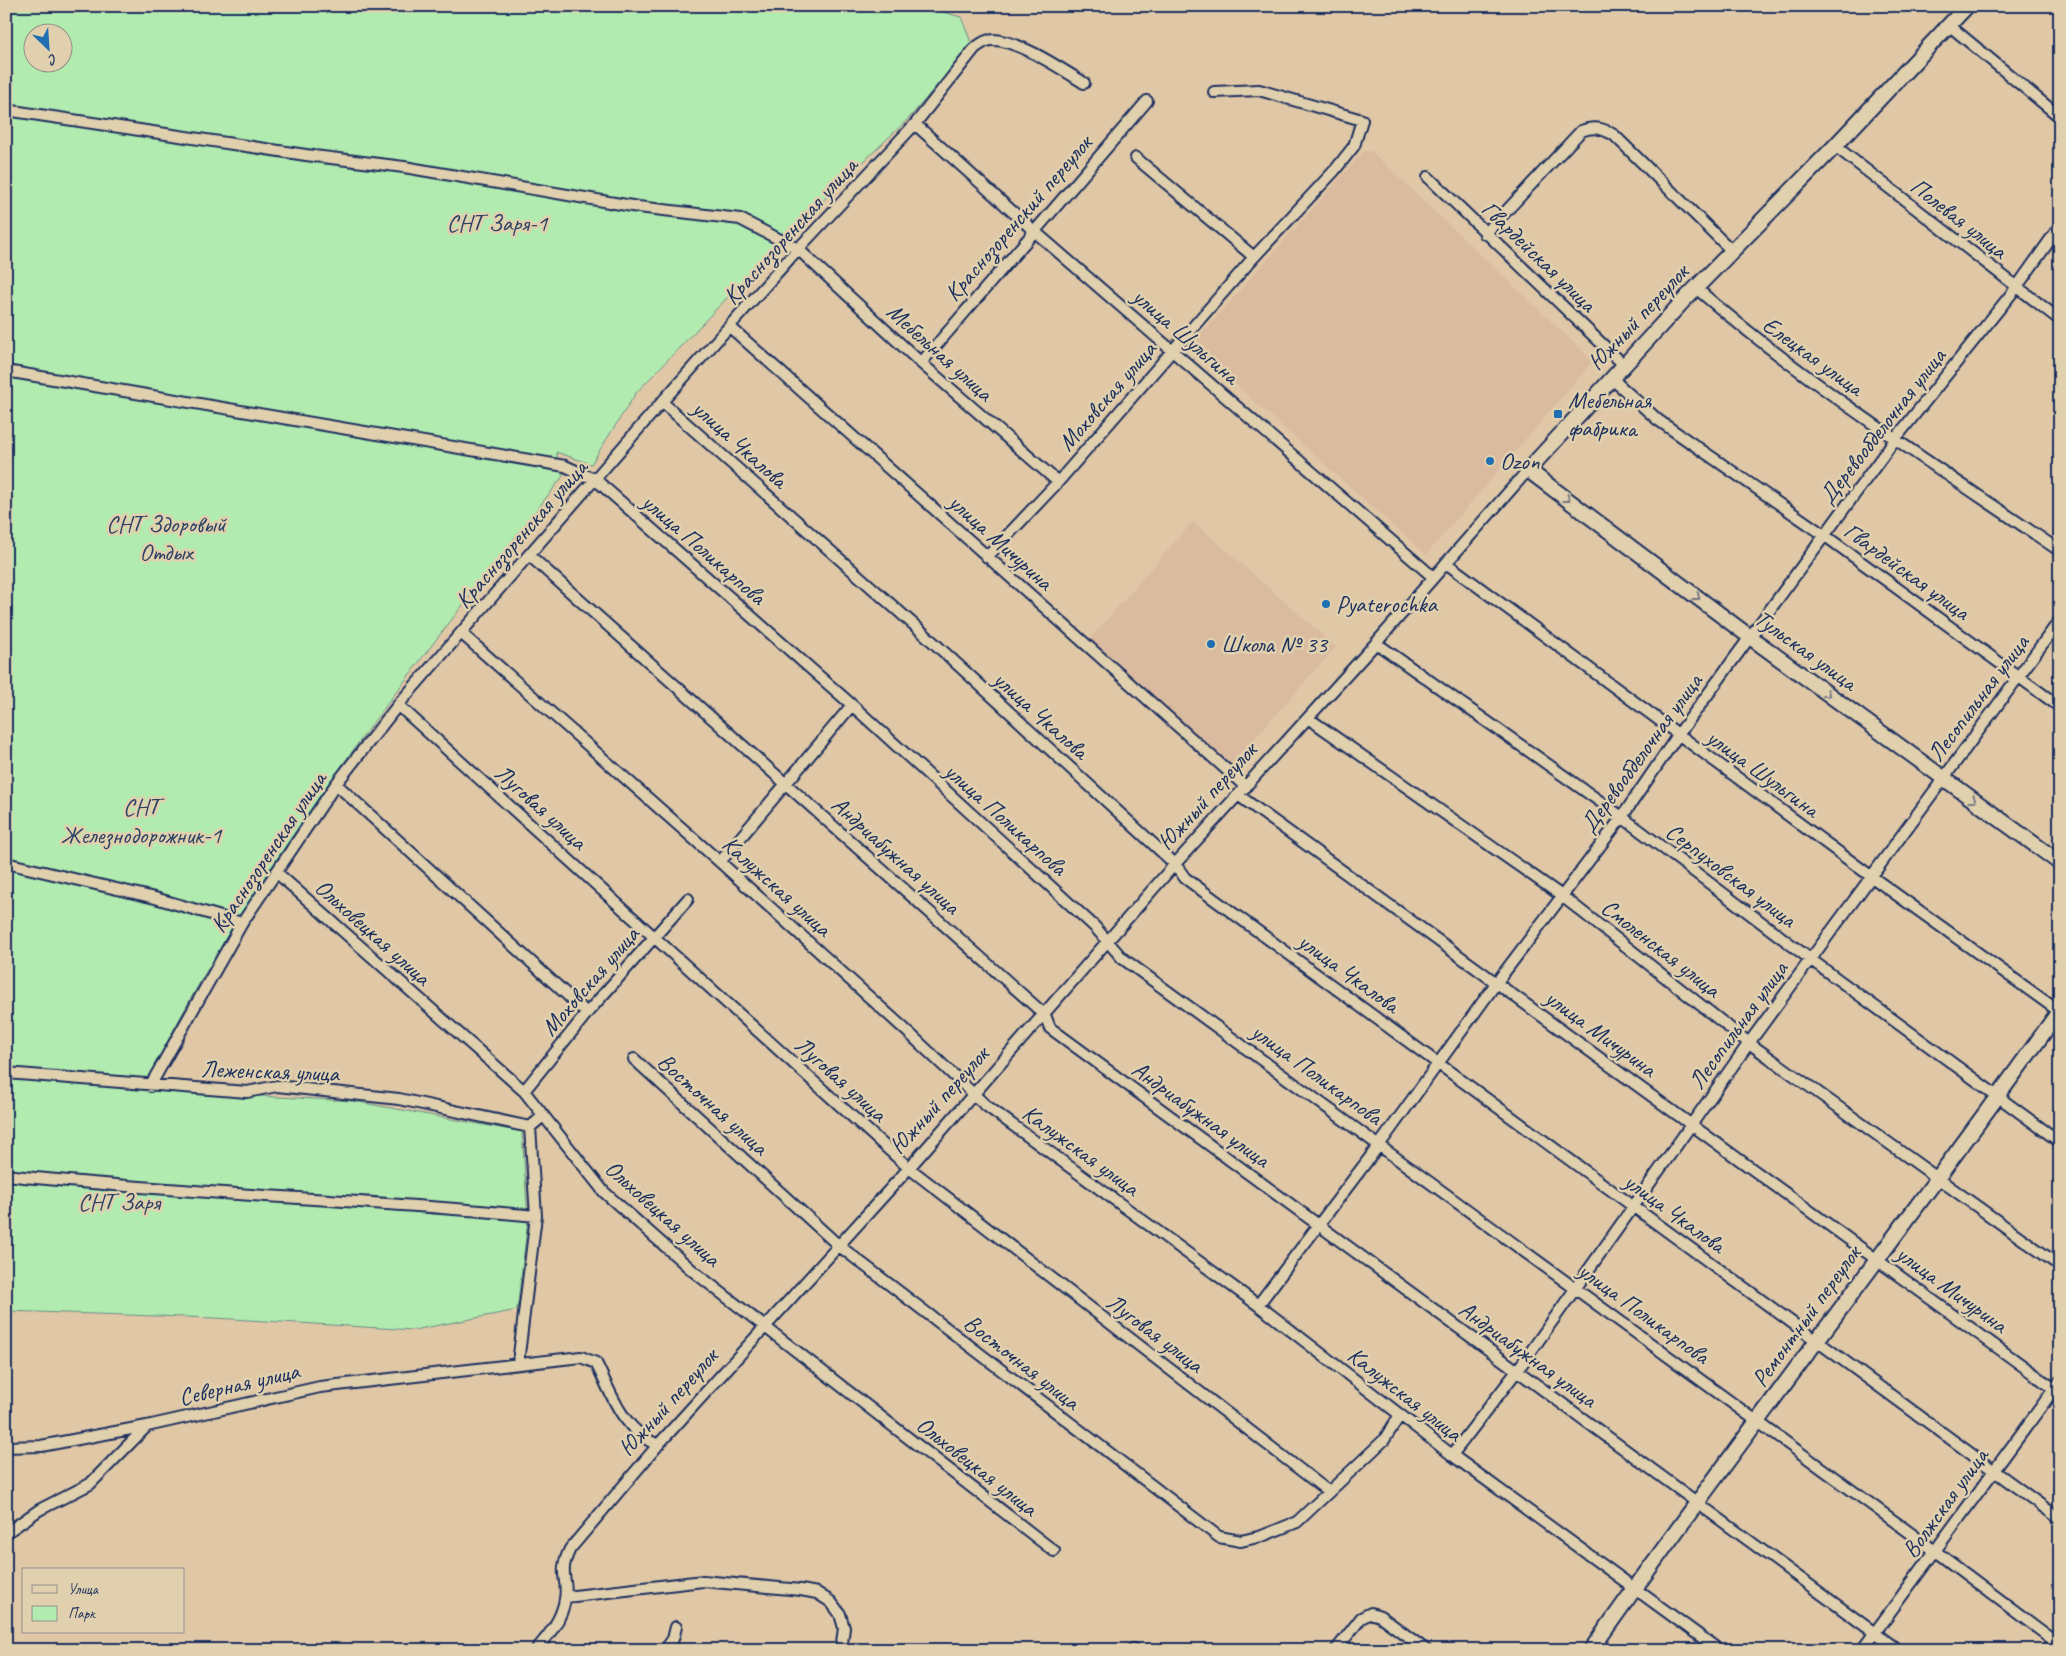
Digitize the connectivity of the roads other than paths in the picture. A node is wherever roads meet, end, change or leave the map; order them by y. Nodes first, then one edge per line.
1 (1967, 6) edge
2 (1950, 26) junction
3 (1084, 83) dead end
4 (1214, 92) dead end
5 (1147, 101) dead end
6 (6, 110) edge
7 (2060, 117) edge
8 (915, 124) junction
9 (1835, 146) junction
10 (1136, 158) dead end
11 (1428, 177) dead end
12 (2060, 226) edge
13 (1034, 230) junction
14 (1486, 234) junction
15 (798, 249) junction
16 (1732, 251) junction
17 (1254, 257) junction
18 (1696, 288) junction
19 (2016, 288) junction
20 (2060, 320) edge
21 (730, 327) junction
22 (1173, 351) junction
23 (921, 363) junction
24 (1623, 364) junction
25 (6, 371) edge
26 (1610, 378) junction
27 (662, 402) junction
28 (1896, 438) junction
29 (1528, 470) junction
30 (596, 480) junction
31 (1058, 482) junction
32 (1824, 535) junction
33 (2060, 551) edge
34 (529, 555) junction
35 (987, 557) junction
36 (1446, 563) junction
37 (1433, 577) junction
38 (2060, 620) edge
39 (461, 633) junction
40 (1750, 637) junction
41 (1376, 643) junction
42 (2019, 678) junction
43 (398, 705) junction
44 (852, 705) junction
45 (2060, 708) edge
46 (1308, 718) junction
47 (1678, 735) junction
48 (1943, 778) junction
49 (336, 784) junction
50 (787, 785) junction
51 (1246, 787) junction
52 (1238, 795) junction
53 (1622, 817) junction
54 (720, 862) junction
55 (6, 863) edge
56 (2060, 863) edge
57 (1175, 864) junction
58 (276, 872) junction
59 (1872, 878) junction
60 (1562, 896) junction
61 (688, 899) dead end
62 (242, 923) junction
63 (656, 938) junction
64 (1108, 942) junction
65 (1810, 959) junction
66 (1498, 982) junction
67 (2060, 1011) edge
68 (587, 1013) junction
69 (1045, 1015) junction
70 (1749, 1043) junction
71 (634, 1059) dead end
72 (1439, 1064) junction
73 (6, 1073) edge
74 (150, 1086) junction
75 (524, 1091) junction
76 (974, 1095) junction
77 (1998, 1097) junction
78 (542, 1117) junction
79 (1692, 1124) junction
80 (530, 1127) junction
81 (2060, 1142) edge
82 (1380, 1144) junction
83 (909, 1168) junction
84 (6, 1175) edge
85 (1938, 1177) junction
86 (1632, 1206) junction
87 (536, 1216) junction
88 (1318, 1225) junction
89 (838, 1245) junction
90 (1876, 1258) junction
91 (2060, 1266) edge
92 (1575, 1287) junction
93 (1258, 1305) junction
94 (766, 1327) junction
95 (1817, 1339) junction
96 (518, 1362) junction
97 (1517, 1371) junction
98 (2058, 1388) edge
99 (1400, 1415) junction
100 (1756, 1421) junction
101 (147, 1426) junction
102 (658, 1445) junction
103 (6, 1447) edge
104 (1452, 1455) junction
105 (1994, 1469) junction
106 (1329, 1492) junction
107 (1696, 1503) junction
108 (2060, 1519) edge
109 (6, 1533) edge
110 (1054, 1551) dead end
111 (1935, 1551) junction
112 (1634, 1588) junction
113 (566, 1597) junction
114 (676, 1628) dead end
115 (1875, 1632) junction
116 (2060, 1645) edge
117 (536, 1650) edge
118 (666, 1650) edge
119 (840, 1650) edge
120 (1336, 1650) edge
121 (1426, 1650) edge
122 (1591, 1650) edge
123 (1719, 1650) edge
124 (1862, 1650) edge
125 (1898, 1650) edge

1 - 2 main road, Южный переулок
2 - 7 street
2 - 9 main road, Южный переулок
3 - 8 street, Краснозоренская улица
4 - 17 street, Моховская улица
5 - 13 street, Краснозоренский переулок
6 - 15 street, Мебельная улица
8 - 13 street, улица Шульгина
8 - 15 street, Краснозоренская улица
9 - 16 main road, Южный переулок
9 - 19 street, Полевая улица
10 - 17 street
11 - 14 street, Гвардейская улица
12 - 19 street, Деревообделочная улица
13 - 22 street, улица Шульгина
13 - 23 street, Краснозоренский переулок
14 - 16 street
14 - 24 street, Гвардейская улица
15 - 21 street, Краснозоренская улица
15 - 23 street, Мебельная улица
16 - 18 main road, Южный переулок
17 - 22 street, Моховская улица
18 - 24 main road, Южный переулок
18 - 28 street, Елецкая улица
19 - 20 street, Полевая улица
19 - 28 street, Деревообделочная улица
21 - 27 street, Краснозоренская улица
21 - 35 street, улица Мичурина
22 - 31 street, Моховская улица
22 - 37 street, улица Шульгина
23 - 31 street, Мебельная улица
24 - 26 main road, Южный переулок
25 - 30 street, улица Поликарпова
26 - 29 main road, Южный переулок
26 - 32 street, Гвардейская улица
27 - 30 street, Краснозоренская улица
27 - 57 street, улица Чкалова
28 - 32 street, Деревообделочная улица
28 - 33 street, Елецкая улица
29 - 36 street, Южный переулок
29 -> 40 main road, Тульская улица
30 - 34 street, Краснозоренская улица
30 - 44 street, улица Поликарпова
31 - 35 street, Моховская улица
32 - 40 street, Деревообделочная улица
32 - 42 street, Гвардейская улица
34 - 39 street, Краснозоренская улица
34 - 50 street, Андриабужная улица
35 - 51 street, улица Мичурина
36 - 37 street, Южный переулок
36 - 47 street, улица Шульгина
37 - 41 street, Южный переулок
38 - 42 street, Лесопильная улица
39 - 43 street, Краснозоренская улица
39 - 54 street, Калужская улица
40 - 47 street, Деревообделочная улица
40 -> 48 main road, Тульская улица
41 - 46 street, Южный переулок
41 - 53 street, Серпуховская улица
42 - 45 street, Гвардейская улица
42 - 48 street, Лесопильная улица
43 - 49 street, Краснозоренская улица
43 - 63 street, Луговая улица
44 - 50 street
44 - 64 street, улица Поликарпова
46 - 51 street, Южный переулок
46 - 60 street, Смоленская улица
47 - 53 street, Деревообделочная улица
47 - 59 street, улица Шульгина
48 -> 56 main road, Тульская улица
48 - 59 street, Лесопильная улица
49 - 58 street, Краснозоренская улица
49 - 68 street
50 - 54 street
50 - 69 street, Андриабужная улица
51 - 52 street, Южный переулок
52 - 57 street, Южный переулок
52 - 66 street, улица Мичурина
53 - 60 street, Деревообделочная улица
53 - 65 street, Серпуховская улица
54 - 76 street, Калужская улица
55 - 62 street
57 - 64 street, Южный переулок
57 - 72 street, улица Чкалова
58 - 62 street, Краснозоренская улица
58 - 75 street, Ольховецкая улица
59 - 65 street, Лесопильная улица
59 - 67 street, улица Шульгина
60 - 66 street, Деревообделочная улица
60 - 70 street, Смоленская улица
61 - 63 street, Моховская улица
62 - 74 street, Краснозоренская улица
63 - 68 street, Моховская улица
63 - 83 street, Луговая улица
64 - 69 street, Южный переулок
64 - 82 street, улица Поликарпова
65 - 70 street, Лесопильная улица
65 - 77 street, Серпуховская улица
66 - 72 street, Деревообделочная улица
66 - 79 street, улица Мичурина
67 - 77 main road, Ремонтный переулок
68 - 75 street, Моховская улица
69 - 76 street, Южный переулок
69 - 88 street, Андриабужная улица
70 - 79 street, Лесопильная улица
70 - 85 street, Смоленская улица
71 - 89 street, Восточная улица
72 - 82 street, Деревообделочная улица
72 - 86 street, улица Чкалова
73 - 74 street, Леженская улица
74 - 80 street, Леженская улица
75 - 78 street, Ольховецкая улица
76 - 83 street, Южный переулок
76 - 93 street, Калужская улица
77 - 81 street, Серпуховская улица
77 - 85 main road, Ремонтный переулок
78 - 80 street
78 - 94 street, Ольховецкая улица
79 - 86 street, Лесопильная улица
79 - 90 street, улица Мичурина
80 - 87 street
82 - 88 street, Деревообделочная улица
82 - 92 street, улица Поликарпова
83 - 89 street, Южный переулок
83 - 106 street, Луговая улица
84 - 87 street
85 - 90 main road, Ремонтный переулок
85 - 91 street, Смоленская улица
86 - 92 street, Лесопильная улица
86 - 95 street, улица Чкалова
87 - 96 street
88 - 93 street, Деревообделочная улица
88 - 97 street, Андриабужная улица
89 - 94 street, Южный переулок
89 - 106 street, Восточная улица
90 - 95 main road, Ремонтный переулок
90 - 98 street, улица Мичурина
92 - 97 street, Лесопильная улица
92 - 100 street, улица Поликарпова
93 - 99 street, Калужская улица
94 - 102 street, Южный переулок
94 - 110 street, Ольховецкая улица
95 - 100 main road, Ремонтный переулок
95 - 105 street, улица Чкалова
96 - 101 street, Северная улица
96 - 102 street, Северная улица
97 - 104 street, Лесопильная улица
97 - 107 street, Андриабужная улица
98 - 105 street, Волжская улица
99 - 104 street, Калужская улица
99 - 106 street, Восточная улица
100 - 107 main road, Ремонтный переулок
100 - 111 street, улица Поликарпова
101 - 103 street, Северная улица
101 - 109 street
102 - 113 street, Южный переулок
104 - 112 street, Калужская улица
105 - 108 street, улица Чкалова
105 - 111 street, Волжская улица
107 - 112 main road, Ремонтный переулок
107 - 115 street, Андриабужная улица
111 - 115 street, Волжская улица
111 - 116 street, улица Поликарпова
112 - 122 main road, Ремонтный переулок
112 - 123 street, Калужская улица
113 - 117 street, Южный переулок
113 - 119 street
114 - 118 street
115 - 124 street, Волжская улица
115 - 125 street, Андриабужная улица
120 - 121 street

